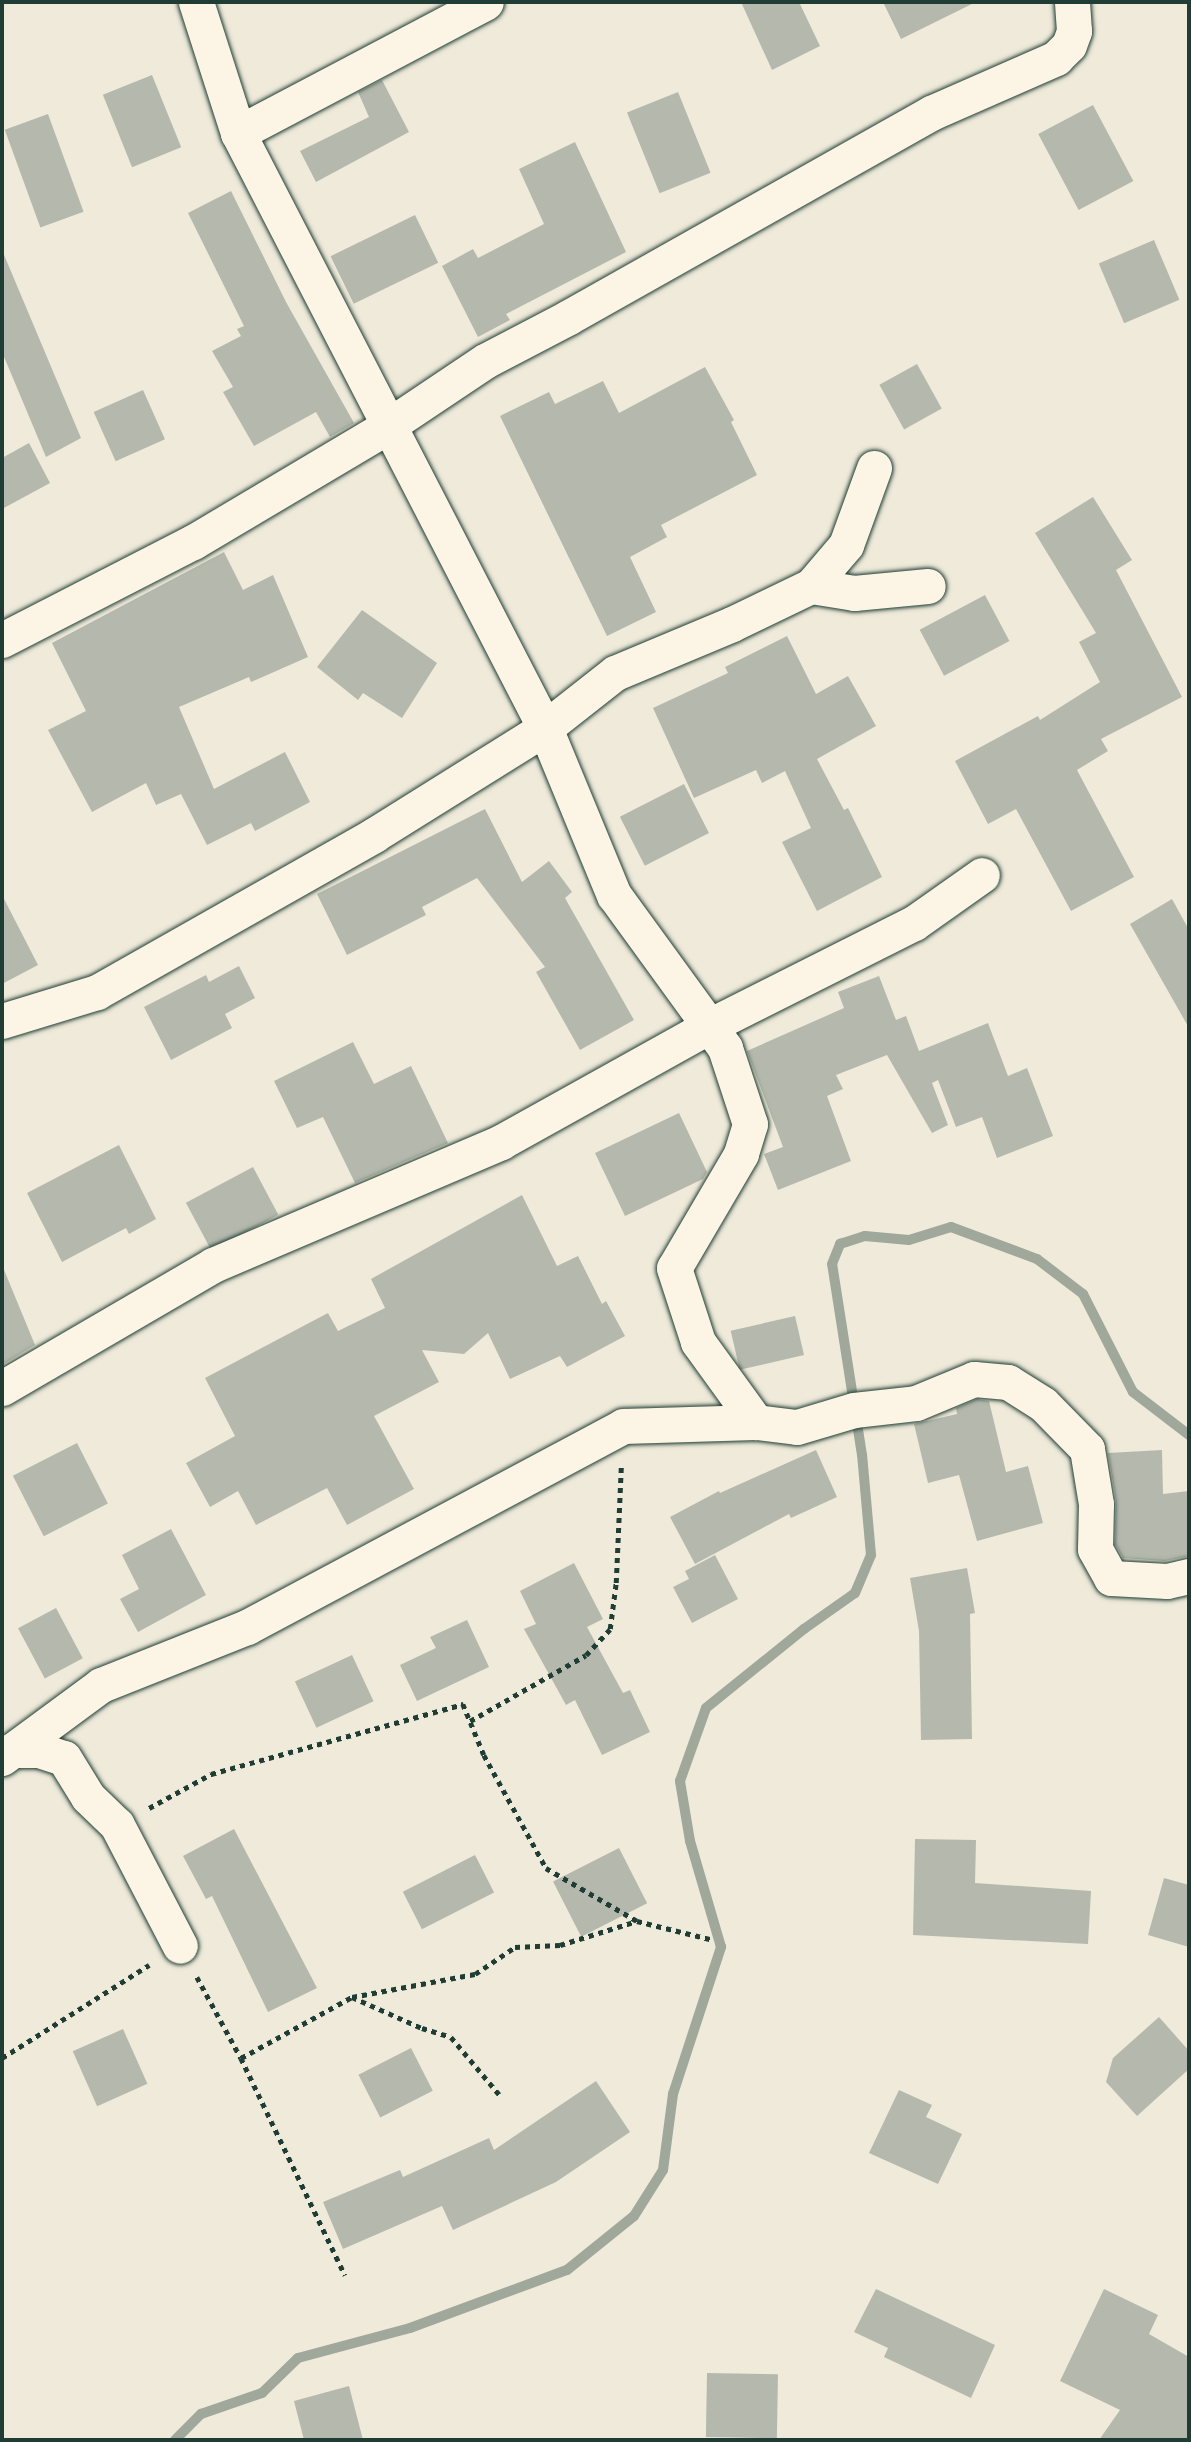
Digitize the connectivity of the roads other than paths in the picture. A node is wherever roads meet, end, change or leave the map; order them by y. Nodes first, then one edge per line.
1 (196, 2) edge
2 (486, 2) edge
3 (1072, 2) edge
4 (238, 133) junction
5 (388, 426) junction
6 (874, 468) dead end
7 (811, 586) junction
8 (928, 586) dead end
9 (2, 640) edge
10 (545, 728) junction
11 (982, 875) dead end
12 (2, 1021) edge
13 (709, 1026) junction
14 (2, 1388) edge
15 (756, 1422) junction
16 (1189, 1576) edge
17 (7, 1754) edge
18 (180, 1946) road end

1 - 4 street
2 - 4 street
3 - 5 street
4 - 5 street
5 - 9 street
5 - 10 street
6 - 7 street
7 - 8 street
7 - 10 street
10 - 12 street
10 - 13 street
11 - 13 street
13 - 14 street
13 - 15 street
15 - 16 street
15 - 17 street
17 - 18 street

